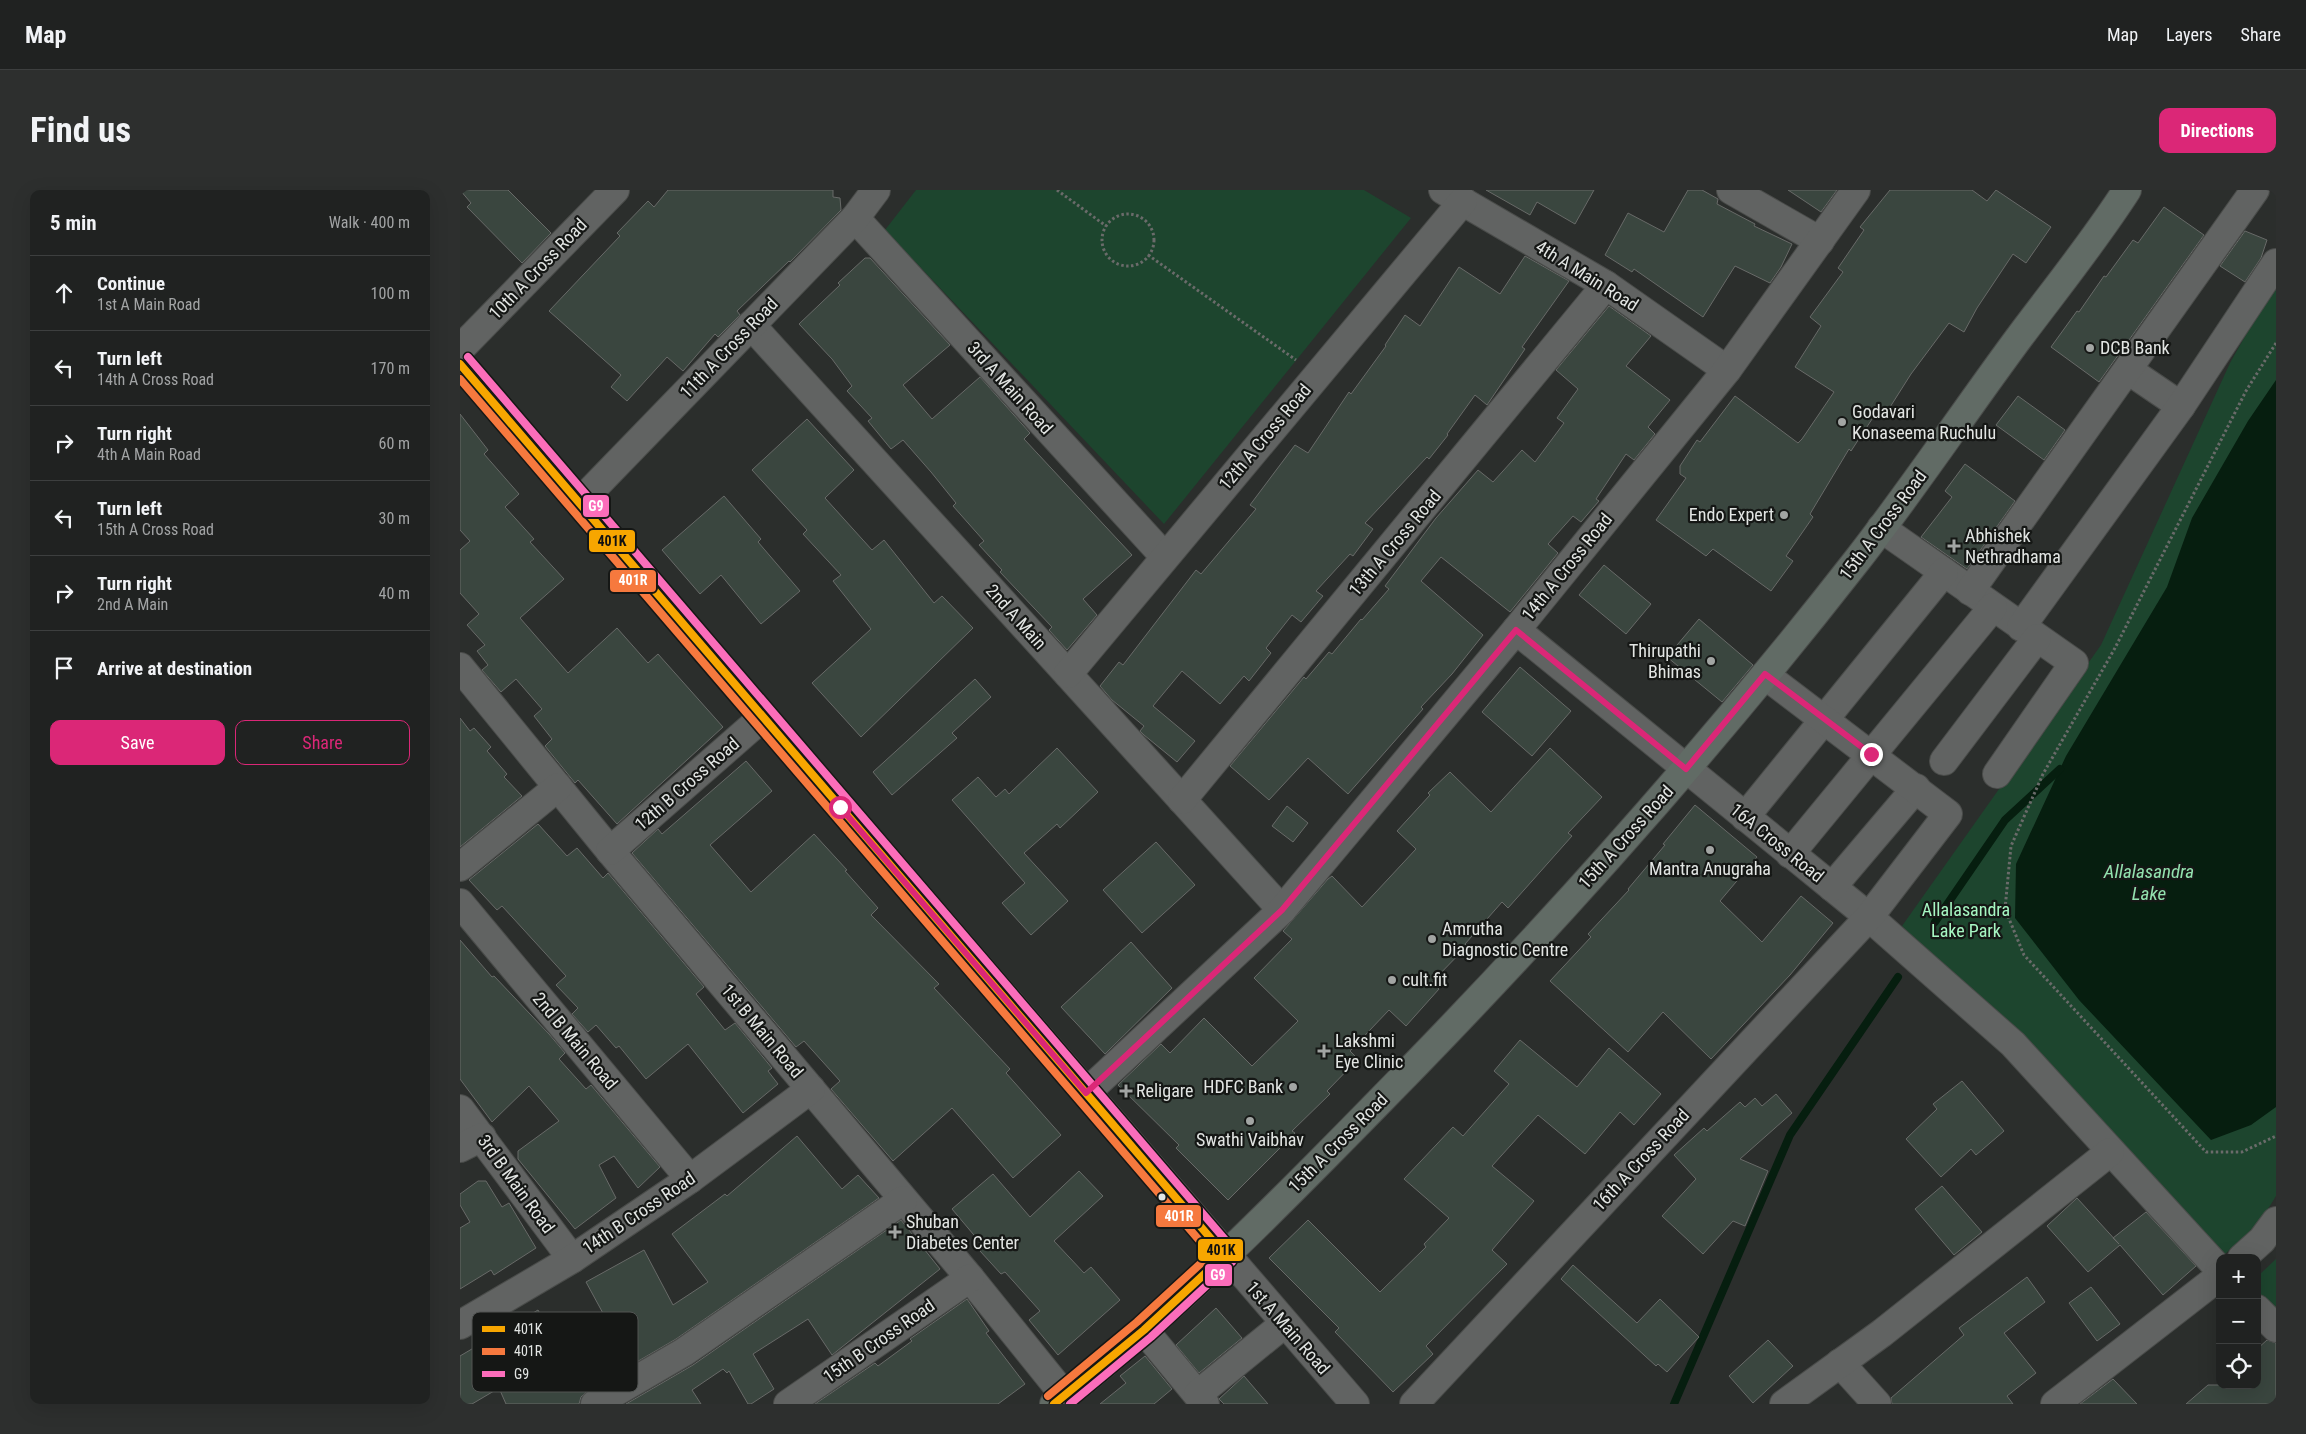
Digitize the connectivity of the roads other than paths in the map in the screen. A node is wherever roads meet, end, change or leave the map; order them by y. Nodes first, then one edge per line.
1 (615, 190) edge
2 (876, 190) edge
3 (1731, 190) edge
4 (1856, 190) edge
5 (2127, 190) edge
6 (2255, 190) edge
7 (1453, 196) edge
8 (855, 218) junction
9 (1820, 241) junction
10 (2276, 263) edge
11 (1606, 285) junction
12 (751, 325) junction
13 (460, 349) edge
14 (460, 364) edge
15 (1727, 370) junction
16 (2128, 370) junction
17 (2181, 406) junction
18 (580, 503) junction
19 (1881, 528) junction
20 (1165, 557) junction
21 (1944, 572) junction
22 (1970, 591) junction
23 (1993, 607) junction
24 (1516, 630) junction
25 (2029, 632) junction
26 (1769, 662) junction
27 (460, 667) edge
28 (1068, 674) junction
29 (763, 717) junction
30 (1824, 719) junction
31 (1871, 754) junction
32 (1944, 761) dead end
33 (1686, 769) junction
34 (1997, 774) dead end
35 (558, 787) junction
36 (1916, 788) junction
37 (1182, 800) junction
38 (1744, 817) junction
39 (610, 851) junction
40 (1790, 854) junction
41 (460, 866) edge
42 (1832, 887) junction
43 (460, 903) edge
44 (1282, 910) junction
45 (1869, 917) junction
46 (811, 1089) junction
47 (1086, 1093) junction
48 (460, 1109) edge
49 (471, 1143) edge
50 (2110, 1152) junction
51 (690, 1179) junction
52 (903, 1200) junction
53 (2276, 1221) edge
54 (2246, 1254) edge
55 (1225, 1255) junction
56 (572, 1259) junction
57 (2216, 1266) edge
58 (970, 1278) junction
59 (2216, 1279) edge
60 (482, 1312) edge
61 (2261, 1313) edge
62 (472, 1318) edge
63 (1284, 1324) junction
64 (460, 1325) edge
65 (2276, 1328) edge
66 (1144, 1330) junction
67 (1840, 1363) junction
68 (638, 1379) edge
69 (616, 1392) edge
70 (1201, 1399) edge
71 (1059, 1400) edge
72 (595, 1404) edge
73 (788, 1404) edge
74 (1355, 1404) edge
75 (1414, 1404) edge
76 (1784, 1404) edge
77 (1877, 1404) edge
78 (2055, 1404) edge

1 - 13 street, 10th A Cross Road
2 - 8 street, 11th A Cross Road
3 - 9 street
4 - 9 street, 14th A Cross Road
5 - 19 main road, 15th A Cross Road
6 - 16 street
7 - 11 street, 4th A Main Road
7 - 20 street, 12th A Cross Road
8 - 12 street, 11th A Cross Road
8 - 20 street, 3rd A Main Road
9 - 15 street, 14th A Cross Road
10 - 17 street
11 - 15 street, 4th A Main Road
11 - 37 street, 13th A Cross Road
12 - 18 street, 11th A Cross Road
12 - 28 street, 2nd A Main
14 - 18 street, 1st A Main Road
15 - 24 street, 14th A Cross Road
16 - 17 street
16 - 22 street
17 - 25 street
18 - 29 street, 1st A Main Road
19 - 21 street
19 - 26 main road, 15th A Cross Road
20 - 28 street, 12th A Cross Road
21 - 22 street
21 - 30 street
22 - 23 street
23 - 25 street
23 - 31 street
24 - 33 street
24 - 44 street, 14th A Cross Road
25 - 32 street
25 - 34 street
26 - 30 street
26 - 33 main road, 15th A Cross Road
27 - 35 street, 1st B Main Road
28 - 37 street, 2nd A Main
29 - 39 street, 12th B Cross Road
29 - 47 street, 1st A Main Road
30 - 31 street
30 - 38 street
31 - 36 street
31 - 40 street
33 - 38 street, 16A Cross Road
33 - 55 main road, 15th A Cross Road
35 - 39 street, 1st B Main Road
35 - 41 street
36 - 42 street
36 - 45 street, 16th A Cross Road
37 - 44 street, 2nd A Main
38 - 40 street, 16A Cross Road
39 - 46 street, 1st B Main Road
40 - 42 street, 16A Cross Road
42 - 45 street, 16A Cross Road
43 - 51 street, 2nd B Main Road
44 - 47 street, 14th A Cross Road
45 - 50 street, 16A Cross Road
45 - 75 street, 16th A Cross Road
46 - 51 street, 14th B Cross Road
46 - 52 street, 1st B Main Road
47 - 55 street, 1st A Main Road
48 - 49 street, 3rd B Main Road
49 - 56 street, 3rd B Main Road
50 - 57 street, 16A Cross Road
50 - 67 street
51 - 56 street, 14th B Cross Road
52 - 58 street, 1st B Main Road
52 - 68 street
53 - 54 street
55 - 63 street, 1st A Main Road
55 - 66 main road, 15th A Cross Road
56 - 60 street, 14th B Cross Road
58 - 71 street, 1st B Main Road
58 - 73 street, 15th B Cross Road
59 - 78 street
61 - 65 street
62 - 64 street, 14th B Cross Road
63 - 70 street
63 - 74 street, 1st A Main Road
66 - 70 street
66 - 71 main road, 15th A Cross Road
67 - 76 street
67 - 77 street
69 - 72 street

